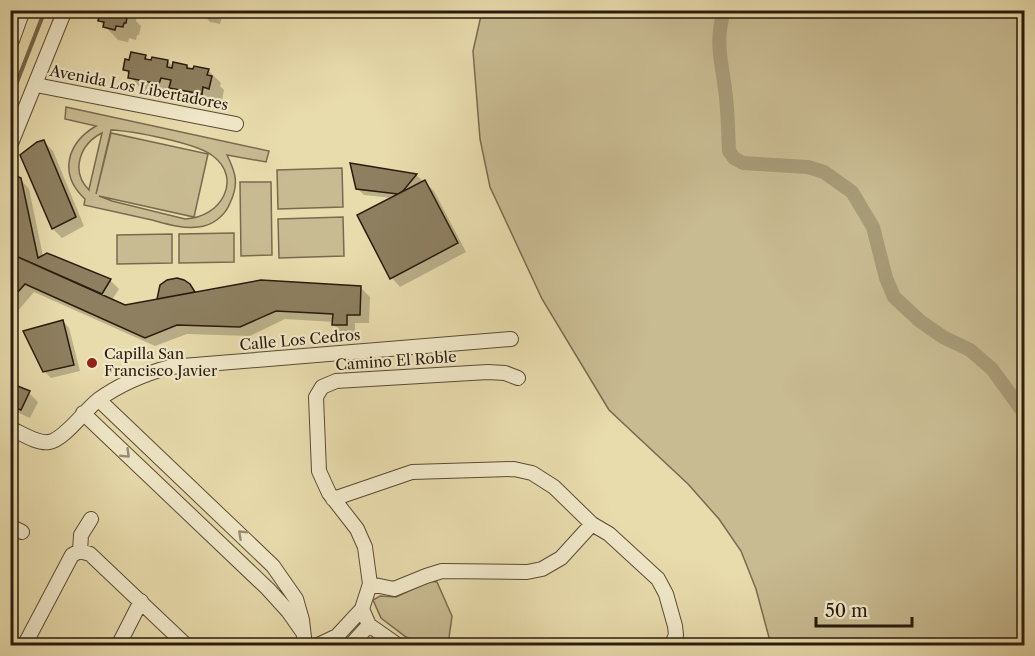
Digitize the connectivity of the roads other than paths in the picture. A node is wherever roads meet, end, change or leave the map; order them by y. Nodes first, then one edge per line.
1 (23, 10) edge
2 (65, 10) edge
3 (10, 46) edge
4 (36, 85) junction
5 (236, 124) dead end
6 (10, 146) edge
7 (511, 339) dead end
8 (518, 378) dead end
9 (99, 400) junction
10 (83, 413) junction
11 (10, 428) edge
12 (333, 498) junction
13 (91, 519) dead end
14 (592, 524) junction
15 (80, 551) junction
16 (282, 577) junction
17 (370, 584) junction
18 (268, 589) junction
19 (141, 601) junction
20 (362, 609) junction
21 (369, 625) junction
22 (304, 639) edge
23 (24, 645) edge
24 (118, 645) edge
25 (187, 645) edge
26 (316, 645) edge
27 (350, 645) edge
28 (399, 645) edge
29 (671, 645) edge

1 - 3 street
2 - 4 street
4 - 5 street, Avenida Los Libertadores
4 - 6 street
7 - 9 street, Calle Los Cedros
8 - 12 street, Camino El Roble
9 - 10 street, Calle Los Cedros
16 -> 9 street
10 - 11 street, Calle Los Cedros
10 -> 18 street
12 - 14 street
12 - 17 street
13 - 15 street
14 - 17 street
14 - 29 street
15 - 19 street
15 - 23 street
16 - 18 street
16 - 22 street
17 - 20 street
18 - 22 street
19 - 24 street
19 - 25 street
20 - 21 street
20 - 26 street
21 - 27 street
21 - 28 street

